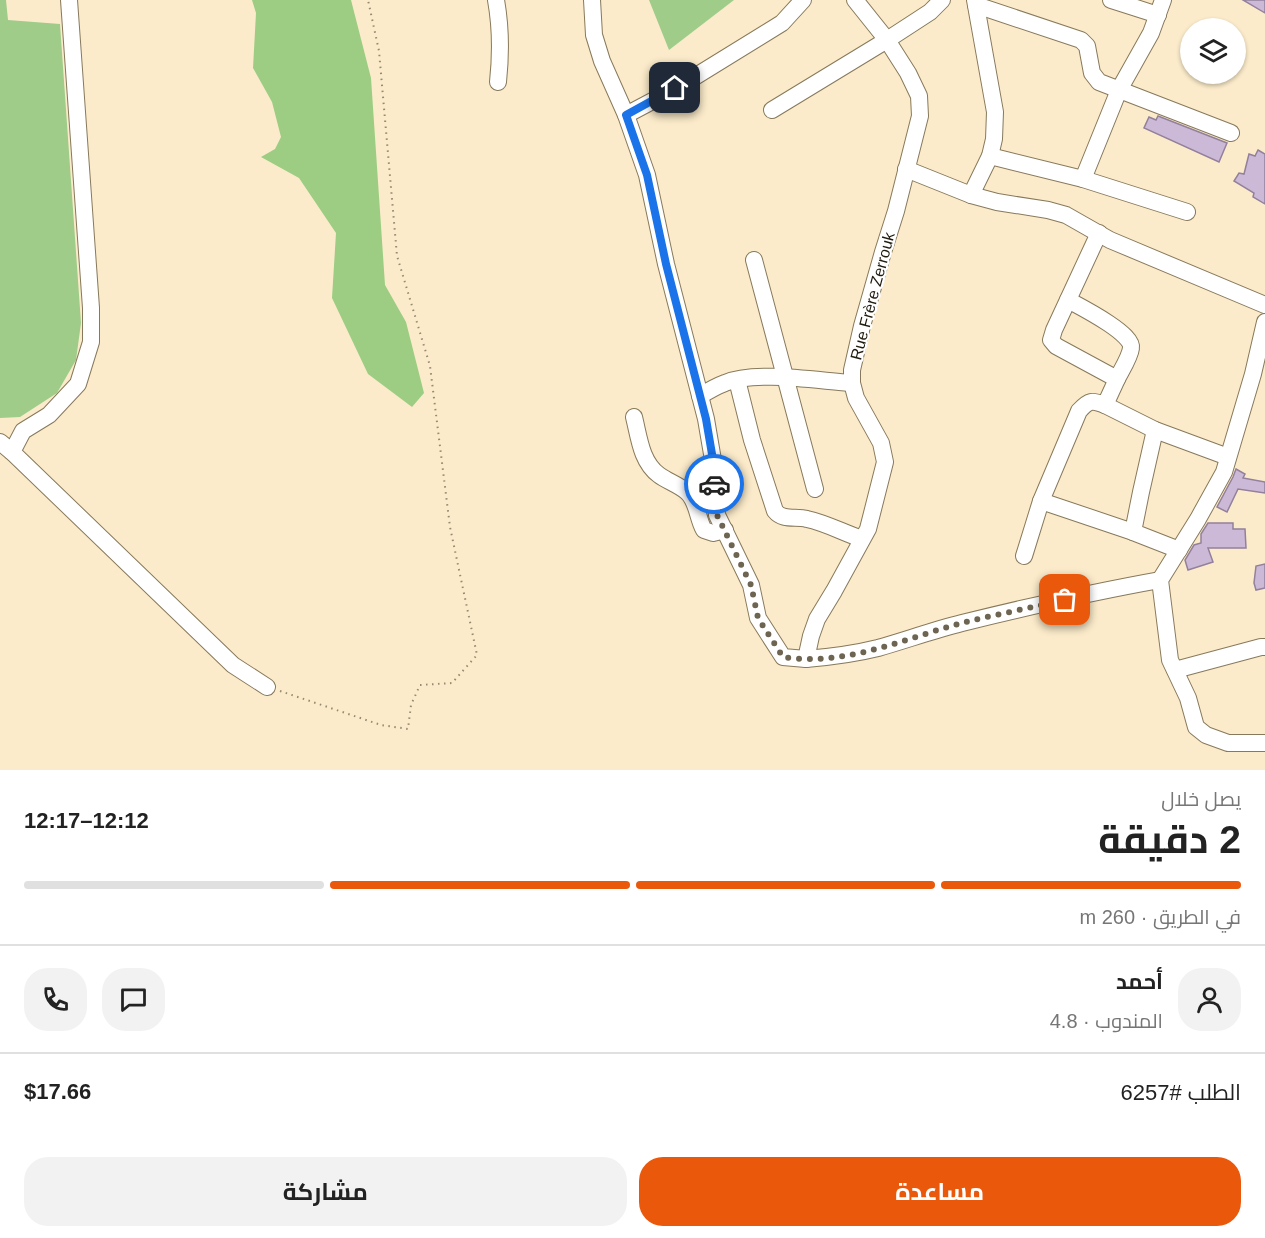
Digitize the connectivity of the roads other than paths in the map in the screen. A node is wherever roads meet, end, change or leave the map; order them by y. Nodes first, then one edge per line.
1 (69, 0) edge
2 (496, 0) edge
3 (592, 0) edge
4 (803, 0) edge
5 (855, 0) edge
6 (942, 0) edge
7 (1111, 0) edge
8 (975, 2) edge
9 (1160, 7) edge
10 (887, 40) junction
11 (498, 82) dead end
12 (1119, 90) junction
13 (772, 110) dead end
14 (626, 115) junction
15 (1231, 133) dead end
16 (990, 156) junction
17 (906, 170) junction
18 (1083, 179) junction
19 (971, 195) junction
20 (1187, 212) dead end
21 (1099, 233) junction
22 (754, 260) dead end
23 (1068, 300) junction
24 (1265, 305) edge
25 (1265, 322) edge
26 (785, 378) junction
27 (1117, 379) junction
28 (737, 380) junction
29 (852, 383) junction
30 (700, 396) junction
31 (1105, 405) junction
32 (634, 417) dead end
33 (1155, 430) junction
34 (6, 447) edge
35 (1228, 457) junction
36 (815, 489) dead end
37 (1041, 501) junction
38 (725, 530) junction
39 (1133, 532) junction
40 (862, 539) junction
41 (1179, 550) junction
42 (1024, 556) dead end
43 (1160, 580) junction
44 (1265, 647) edge
45 (806, 659) junction
46 (1174, 670) junction
47 (267, 687) road end
48 (1265, 743) edge

1 - 34 street
2 - 11 street
3 - 14 street
4 - 14 street
5 - 10 street, Rue Frère Zerrouk
6 - 10 street
7 - 9 street
8 - 12 street
8 - 16 street
9 - 12 street
10 - 13 street
10 - 17 street, Rue Frère Zerrouk
12 - 15 street
12 - 18 street
14 - 30 street
16 - 18 street
16 - 19 street
17 - 19 street
17 - 29 street, Rue Frère Zerrouk
18 - 20 street
19 - 21 street
21 - 23 street
21 - 24 street
22 - 26 street
23 - 27 street
23 - 27 street
25 - 35 street
26 - 28 street
26 - 29 street
26 - 36 street
27 - 31 street
28 - 30 street
28 - 40 street
29 - 40 street, Rue Frère Zerrouk
30 - 38 street
31 - 33 street
31 - 37 street
32 - 38 street
33 - 35 street
33 - 39 street
34 - 47 street
35 - 41 street
37 - 39 street
37 - 42 street
38 - 45 street
39 - 41 street
40 - 45 street, Rue Frère Zerrouk
41 - 43 street
43 - 45 street
43 - 46 street
44 - 46 street
46 - 48 street

